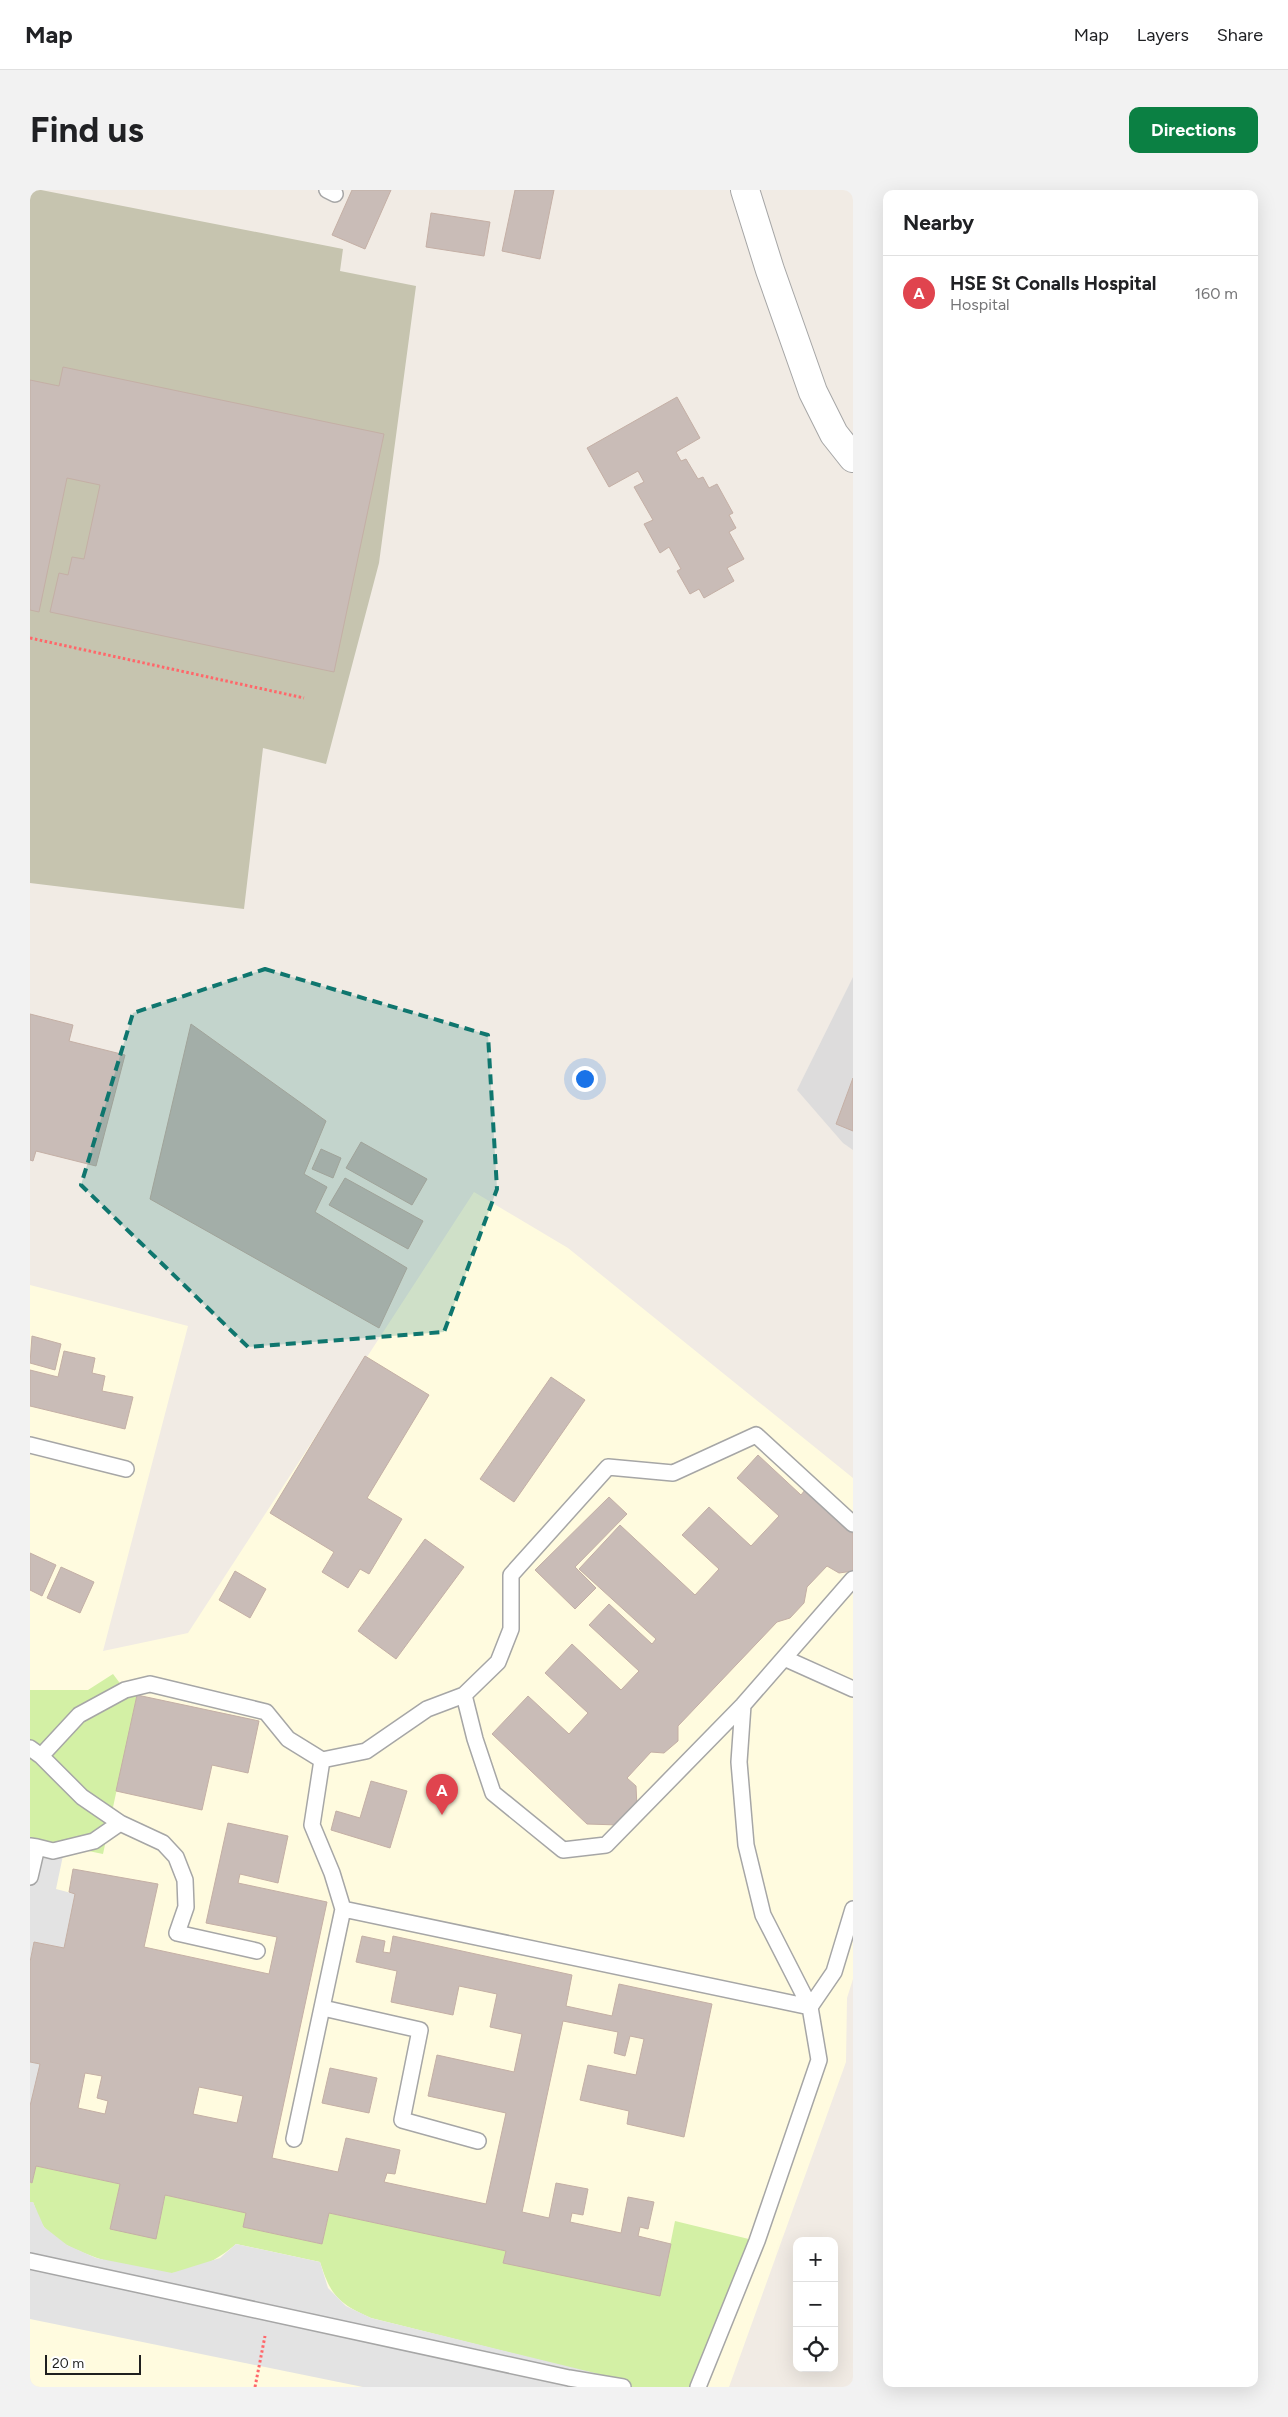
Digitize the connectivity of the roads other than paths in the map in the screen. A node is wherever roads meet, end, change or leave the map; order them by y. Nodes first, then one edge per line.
1 (745, 190) edge
2 (853, 458) edge
3 (30, 1445) edge
4 (126, 1469) dead end
5 (853, 1524) edge
6 (853, 1579) edge
7 (784, 1658) junction
8 (853, 1689) edge
9 (464, 1695) junction
10 (743, 1705) junction
11 (36, 1752) edge
12 (322, 1760) junction
13 (120, 1822) junction
14 (34, 1846) edge
15 (30, 1877) edge
16 (344, 1909) junction
17 (853, 1909) edge
18 (257, 1950) dead end
19 (810, 2007) junction
20 (322, 2008) junction
21 (294, 2140) dead end
22 (478, 2140) dead end
23 (30, 2261) edge
24 (623, 2387) edge
25 (698, 2387) edge

1 - 2 street
3 - 4 lane
5 - 9 lane
6 - 7 lane
7 - 8 lane
7 - 10 lane
9 - 10 lane
9 - 12 lane
10 - 19 lane
11 - 12 lane
11 - 13 lane
12 - 16 lane
13 - 14 lane
13 - 18 lane
14 - 15 lane
16 - 19 lane
16 - 20 lane
17 - 19 lane
19 - 25 lane
20 - 21 lane
20 - 22 lane
23 - 24 lane

